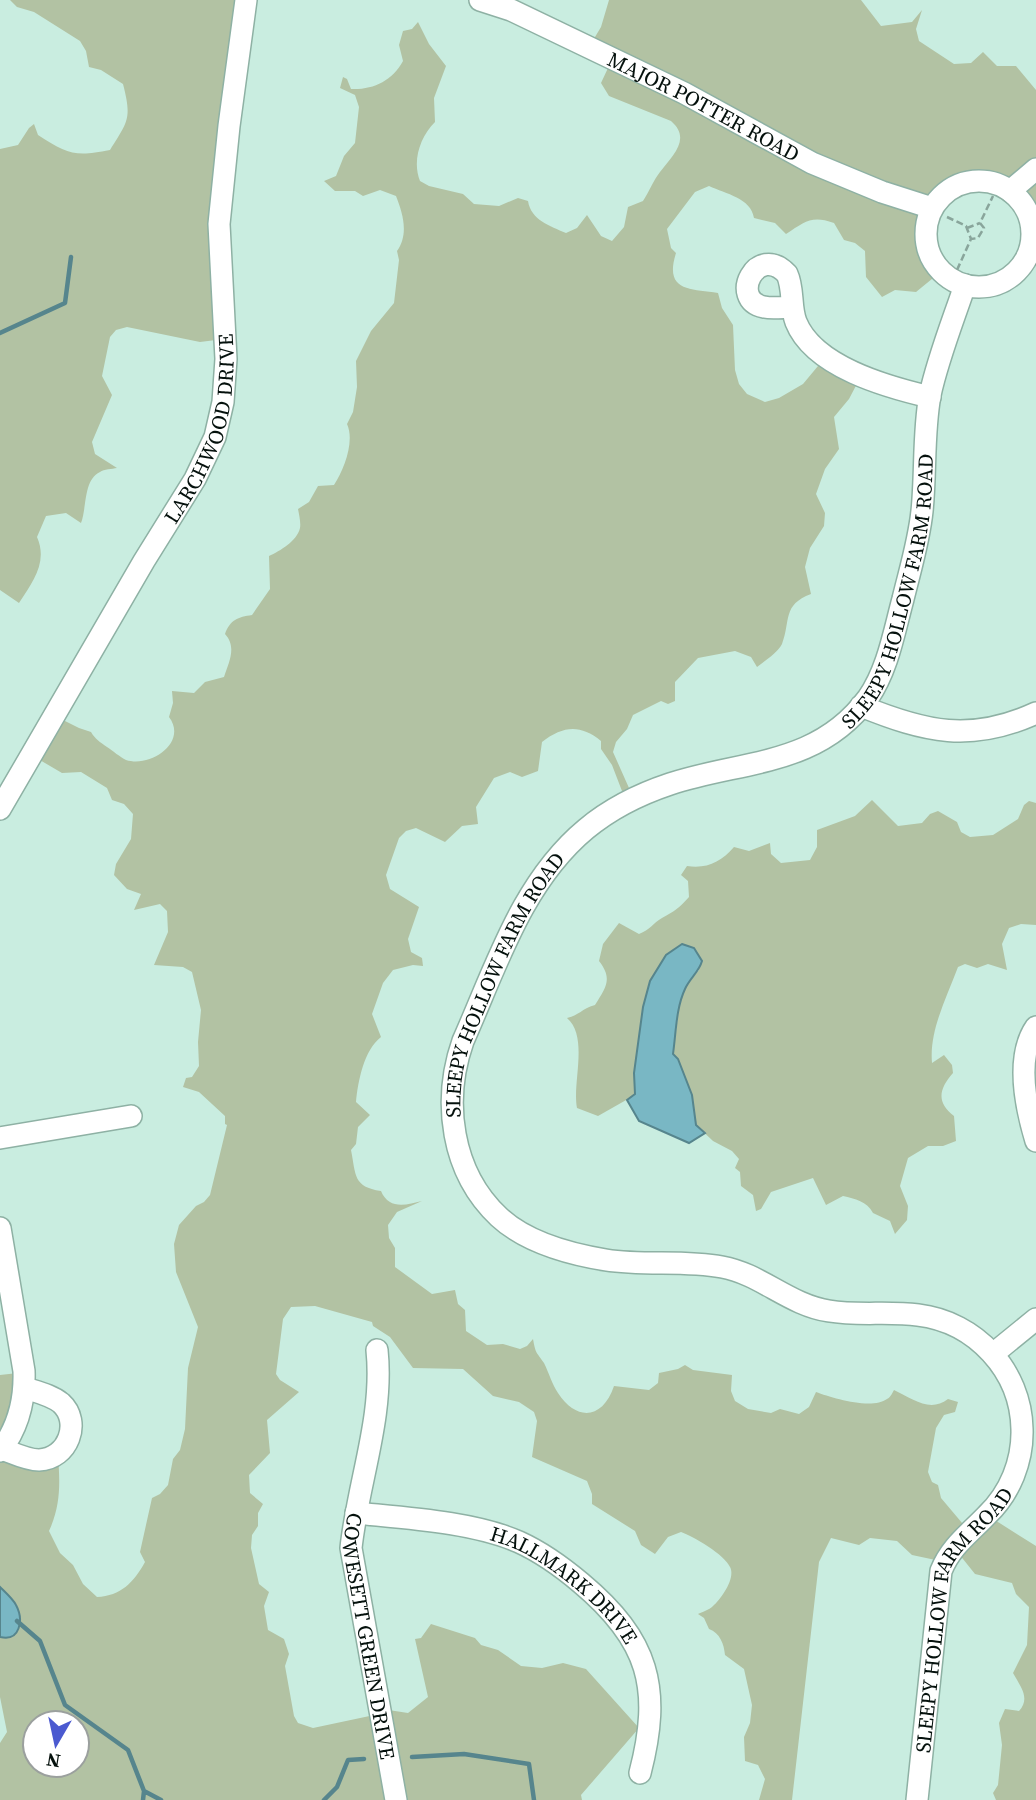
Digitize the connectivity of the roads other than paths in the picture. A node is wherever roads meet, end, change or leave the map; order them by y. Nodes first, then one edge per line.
1 (246, 0) edge
2 (480, 0) edge
3 (511, 5) edge
4 (1036, 169) edge
5 (1004, 188) junction
6 (932, 209) junction
7 (1030, 263) edge
8 (959, 282) junction
9 (792, 307) dead end
10 (930, 397) junction
11 (1036, 693) edge
12 (861, 706) junction
13 (1036, 706) edge
14 (1036, 713) edge
15 (0, 809) edge
16 (1036, 1027) edge
17 (131, 1116) dead end
18 (0, 1138) edge
19 (1036, 1141) edge
20 (0, 1228) edge
21 (1036, 1319) edge
22 (377, 1350) dead end
23 (993, 1354) junction
24 (25, 1388) junction
25 (1, 1450) edge
26 (355, 1513) junction
27 (640, 1773) dead end
28 (396, 1800) edge
29 (917, 1800) edge

1 - 15 street, LARCHWOOD DRIVE
2 - 3 street, MAJOR POTTER ROAD
3 - 6 street, MAJOR POTTER ROAD
4 - 5 street
5 - 6 street
5 - 7 street
6 - 8 street
7 - 8 street
8 - 10 street, SLEEPY HOLLOW FARM ROAD
9 - 10 street
10 - 12 street, SLEEPY HOLLOW FARM ROAD
11 - 13 street
12 - 14 street
12 - 23 street, SLEEPY HOLLOW FARM ROAD
16 - 19 street
17 - 18 street
20 - 24 street
21 - 23 street
22 - 26 street, COWESETT GREEN DRIVE
23 - 29 street, SLEEPY HOLLOW FARM ROAD
24 - 25 street
24 - 25 street
26 - 27 street, HALLMARK DRIVE
26 - 28 street, COWESETT GREEN DRIVE

